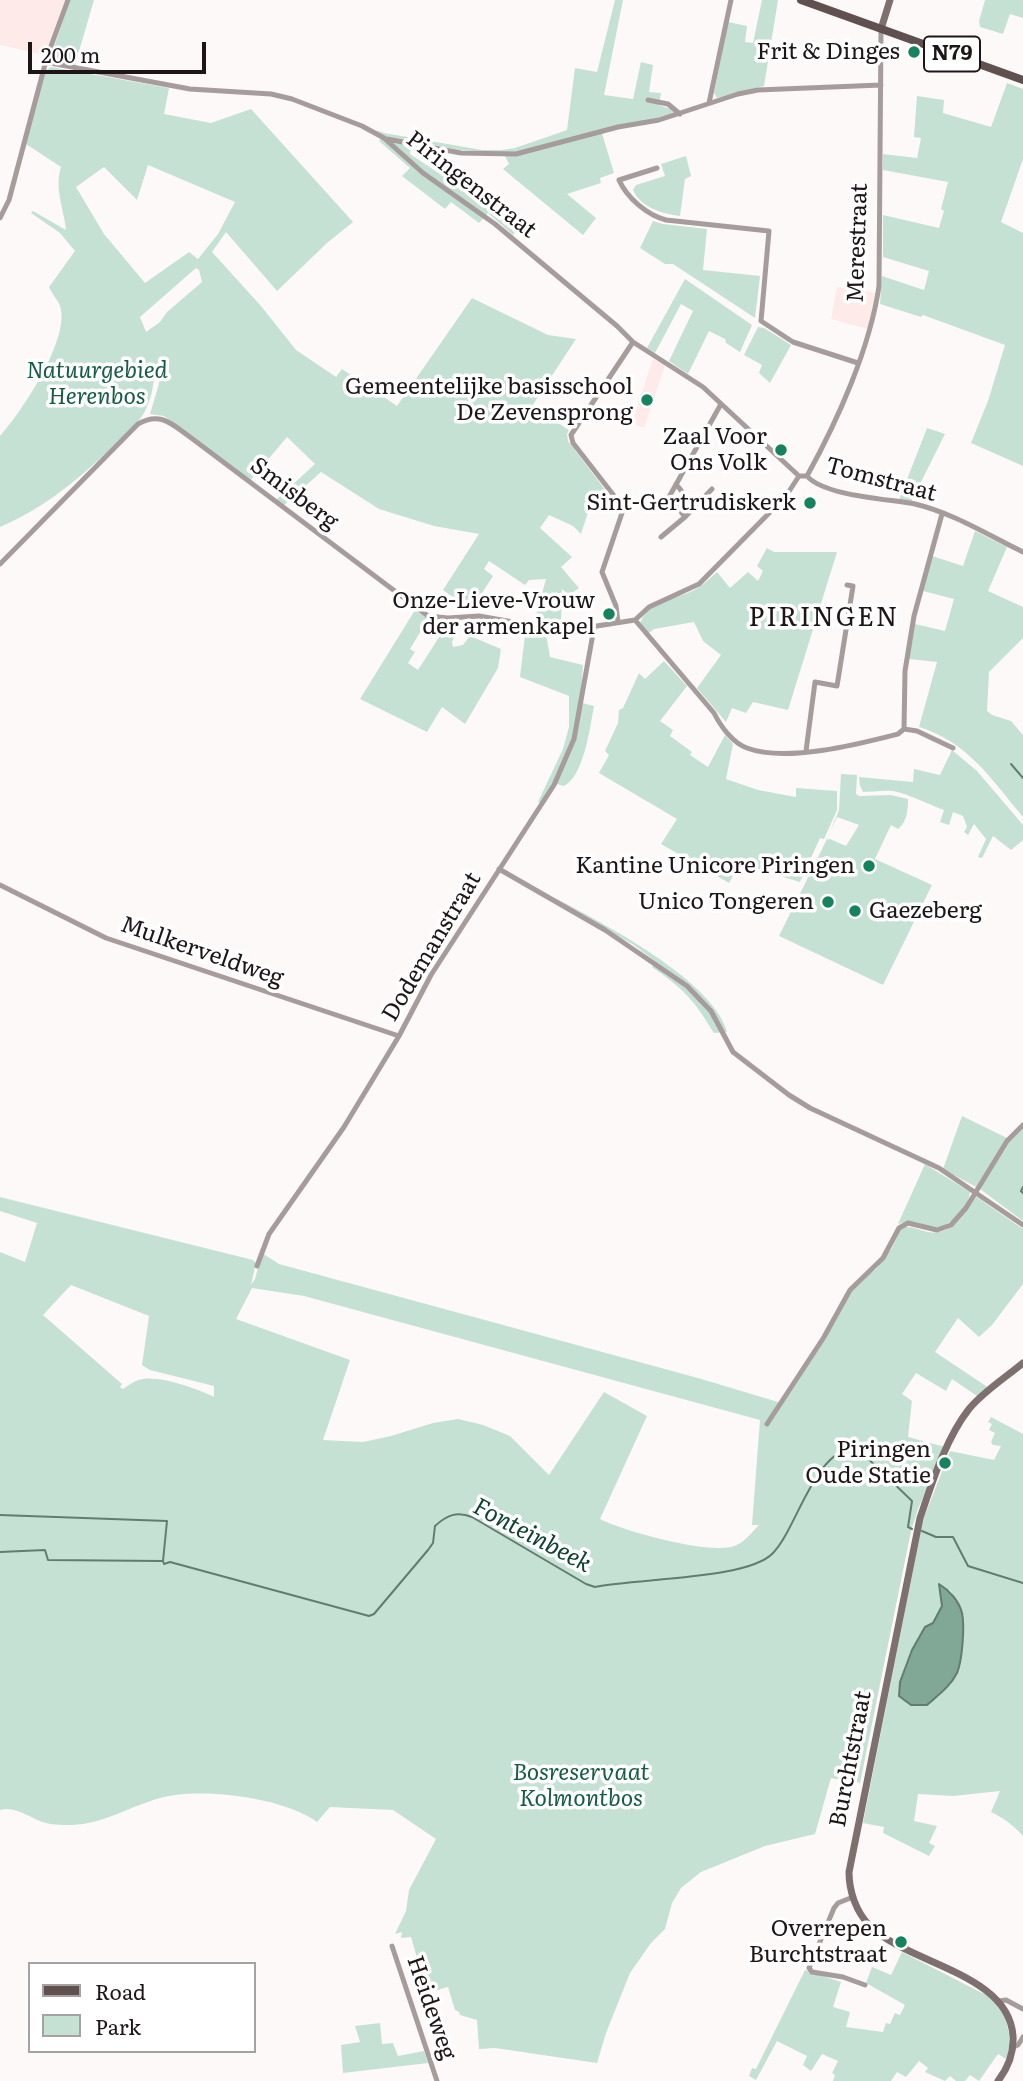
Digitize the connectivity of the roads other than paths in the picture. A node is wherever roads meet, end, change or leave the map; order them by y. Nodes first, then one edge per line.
1 (68, 0) edge
2 (731, 0) edge
3 (801, 0) edge
4 (890, 0) edge
5 (881, 29) junction
6 (45, 62) junction
7 (1023, 80) edge
8 (881, 85) junction
9 (648, 100) dead end
10 (709, 103) junction
11 (680, 114) junction
12 (384, 138) junction
13 (657, 168) dead end
14 (0, 218) edge
15 (633, 342) junction
16 (858, 363) junction
17 (721, 404) junction
18 (807, 475) junction
19 (799, 476) junction
20 (676, 484) junction
21 (712, 489) dead end
22 (695, 508) junction
23 (942, 514) junction
24 (685, 517) junction
25 (661, 537) dead end
26 (1023, 552) edge
27 (0, 564) edge
28 (847, 585) dead end
29 (635, 620) junction
30 (618, 622) junction
31 (594, 628) junction
32 (904, 729) junction
33 (953, 748) dead end
34 (806, 751) junction
35 (499, 869) junction
36 (0, 885) edge
37 (399, 1036) junction
38 (1023, 1125) edge
39 (975, 1192) junction
40 (1023, 1225) edge
41 (257, 1266) dead end
42 (1023, 1363) edge
43 (767, 1424) dead end
44 (853, 1897) junction
45 (392, 1946) dead end
46 (864, 1985) dead end
47 (999, 2001) junction
48 (1023, 2009) edge
49 (1023, 2037) edge
50 (1013, 2048) junction
51 (437, 2081) edge
52 (998, 2081) edge

1 - 6 street
2 - 10 street
3 - 5 main road, N79
4 - 5 street, Merestraat
5 - 7 main road, N79
5 - 8 street, Merestraat
6 - 12 street, Piringenstraat
6 - 14 street
8 - 10 street
8 - 16 street, Merestraat
9 - 11 street
10 - 11 street
11 - 12 street
12 - 15 street, Piringenstraat
13 - 16 street
15 - 17 street, Piringenstraat
15 - 30 street
16 - 18 street, Merestraat
17 - 19 street, Piringenstraat
17 - 20 street
18 - 19 street
18 - 23 street, Tomstraat
19 - 29 street
20 - 22 street
20 - 24 street
21 - 22 street
22 - 24 street
23 - 26 street, Tomstraat
23 - 32 street
24 - 25 street
27 - 31 street, Smisberg
28 - 34 street
29 - 30 street, Smisberg
29 - 34 street
30 - 31 street, Smisberg
31 - 35 street, Dodemanstraat
32 - 33 street
32 - 34 street
35 - 37 street, Dodemanstraat
35 - 39 street
36 - 37 street, Mulkerveldweg
37 - 41 street, Dodemanstraat
38 - 39 street
39 - 40 street
39 - 43 street
42 - 44 street, Burchtstraat
44 - 46 street
44 - 47 street, Burchtstraat
45 - 51 street, Heideweg
47 - 48 street, Burchtstraat
47 - 50 street
49 - 50 street
50 - 52 street

